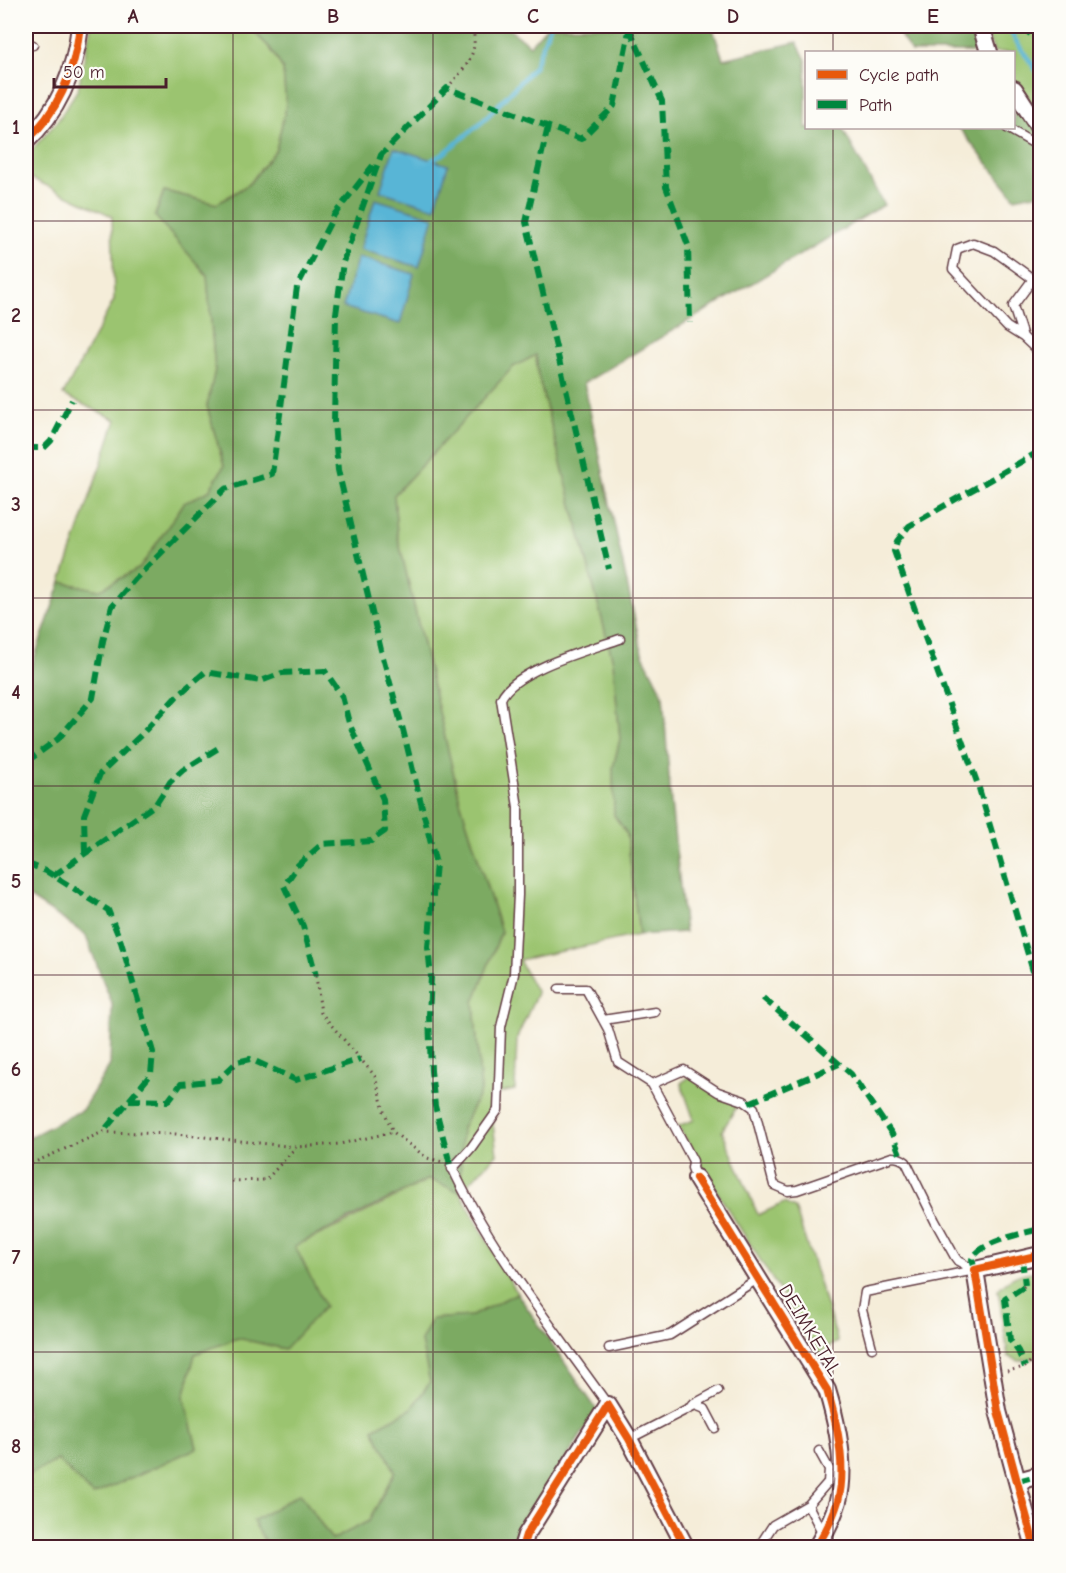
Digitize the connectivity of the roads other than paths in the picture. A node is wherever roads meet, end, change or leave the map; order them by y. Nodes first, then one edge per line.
1 (80, 26) edge
2 (981, 26) edge
3 (989, 51) edge
4 (1015, 90) edge
5 (1009, 129) edge
6 (1041, 129) edge
7 (26, 141) edge
8 (1041, 147) edge
9 (1023, 337) junction
10 (1041, 353) edge
11 (620, 639) dead end
12 (559, 988) dead end
13 (655, 1012) dead end
14 (603, 1020) junction
15 (652, 1084) junction
16 (696, 1178) joint
17 (1041, 1255) edge
18 (975, 1270) junction
19 (759, 1278) junction
20 (609, 1348) dead end
21 (872, 1348) dead end
22 (718, 1391) dead end
23 (608, 1405) junction
24 (690, 1406) junction
25 (715, 1428) dead end
26 (629, 1439) junction
27 (819, 1451) dead end
28 (1041, 1475) edge
29 (1018, 1481) junction
30 (808, 1505) junction
31 (820, 1541) edge
32 (522, 1548) edge
33 (686, 1548) edge
34 (758, 1548) edge
35 (1035, 1548) edge

1 - 7 street
2 - 3 street
4 - 6 street
5 - 8 lane
9 - 9 lane
9 - 10 lane
11 - 23 lane
12 - 14 lane
13 - 14 lane
14 - 15 lane
15 - 16 lane
15 - 18 lane
16 - 19 street, DEIMKETAL
17 - 18 street
18 - 21 lane
18 - 29 street
19 - 20 lane
19 - 31 street, DEIMKETAL
22 - 24 lane
23 - 26 street
23 - 32 street
24 - 25 lane
24 - 26 lane
26 - 33 street
27 - 30 lane
28 - 29 street
29 - 35 street
30 - 31 lane
30 - 34 lane

